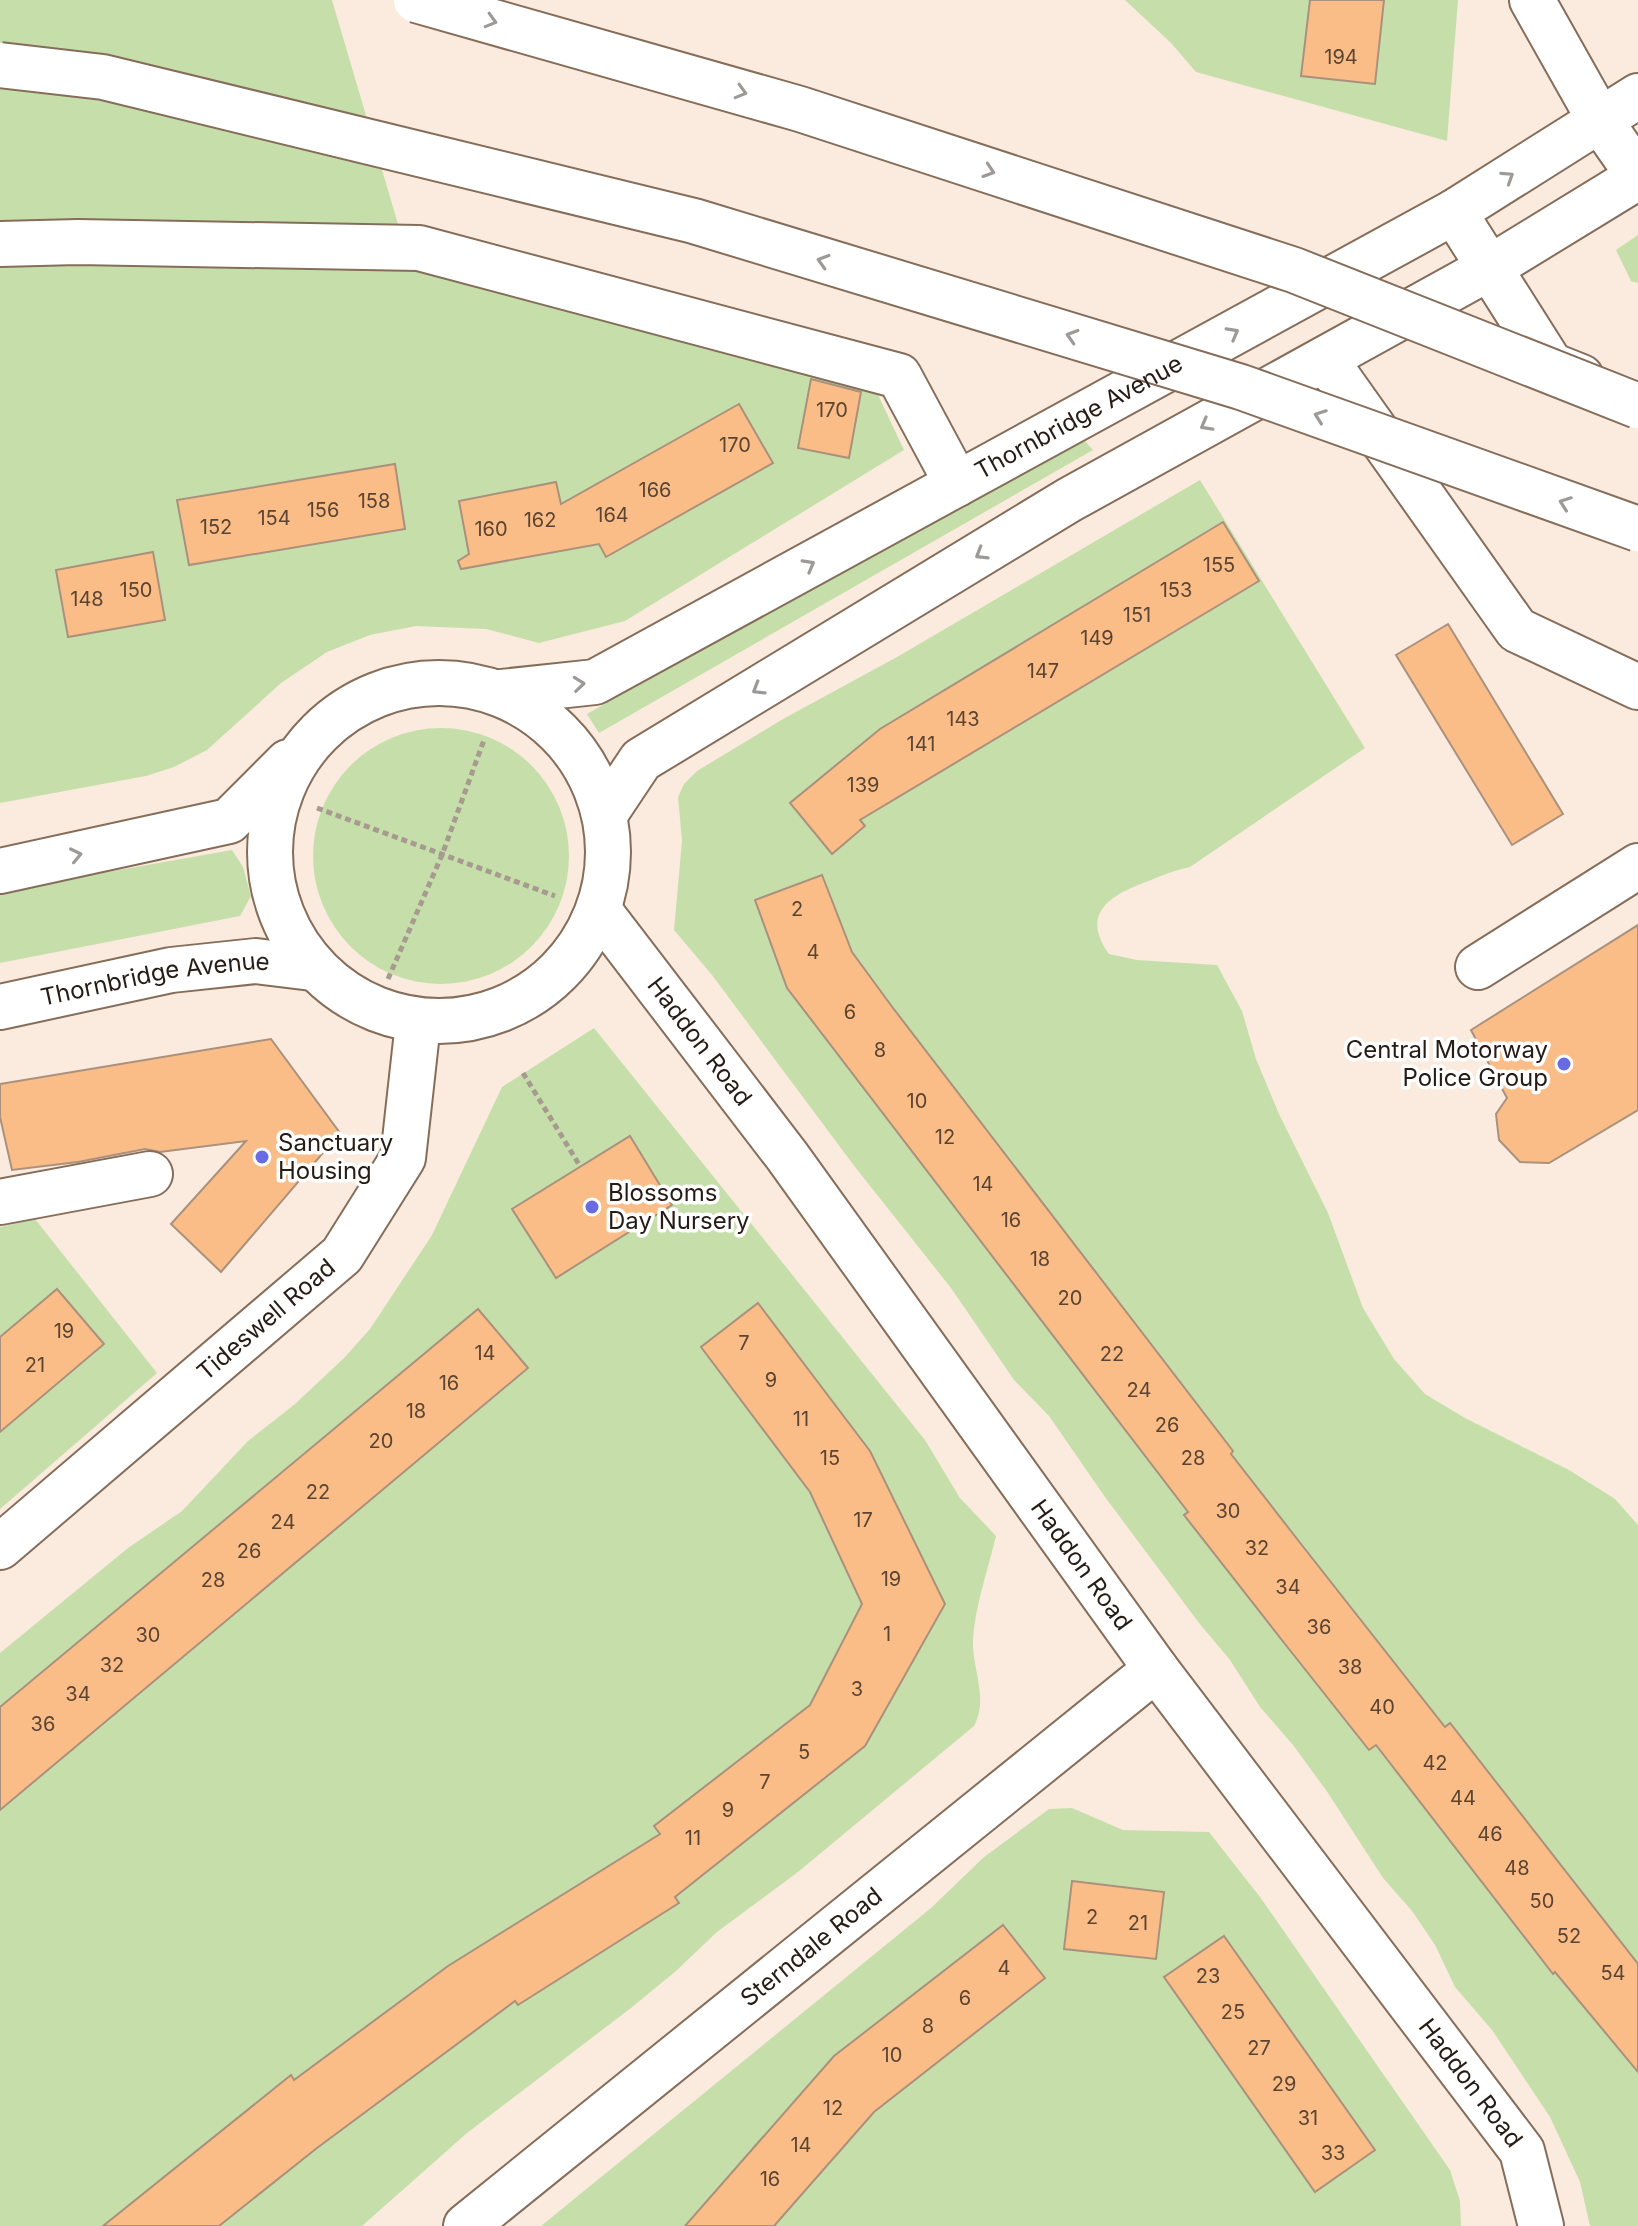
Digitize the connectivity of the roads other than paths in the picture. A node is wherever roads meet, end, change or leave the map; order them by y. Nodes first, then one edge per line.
1 (416, 0) edge
2 (1532, 0) edge
3 (0, 65) edge
4 (1638, 96) edge
5 (1599, 119) junction
6 (1638, 176) edge
7 (1454, 212) junction
8 (0, 244) edge
9 (1491, 267) junction
10 (1407, 314) junction
11 (1325, 359) junction
12 (1551, 365) junction
13 (1638, 404) edge
14 (957, 484) junction
15 (1638, 529) edge
16 (1638, 687) edge
17 (501, 692) junction
18 (330, 720) junction
19 (607, 811) junction
20 (1638, 866) edge
21 (0, 871) edge
22 (601, 913) junction
23 (1478, 967) dead end
24 (312, 968) junction
25 (0, 1007) edge
26 (418, 1023) junction
27 (150, 1174) dead end
28 (0, 1202) edge
29 (0, 1547) edge
30 (1156, 1669) junction
31 (466, 2226) edge
32 (1541, 2226) edge

1 -> 13 main road, bridge
2 - 5 main road
15 -> 3 main road, bridge
4 - 5 main road, Thornbridge Avenue
5 - 6 main road
7 -> 5 main road, Thornbridge Avenue
6 - 9 main road
7 - 9 main road
14 -> 7 main road, Thornbridge Avenue
8 - 14 main road
9 - 10 main road
9 - 12 main road
10 - 11 main road
10 - 12 main road
11 - 16 main road
11 -> 19 main road
12 - 13 main road
17 -> 14 main road, Thornbridge Avenue
17 - 18 main road
17 - 19 main road
21 -> 18 main road
18 - 24 main road
19 - 22 main road
20 - 23 main road
22 - 26 main road
22 - 30 main road, Haddon Road
24 - 25 main road, Thornbridge Avenue
24 - 26 main road
26 - 29 main road, Tideswell Road
27 - 28 main road
30 - 31 main road, Sterndale Road
30 - 32 main road, Haddon Road

